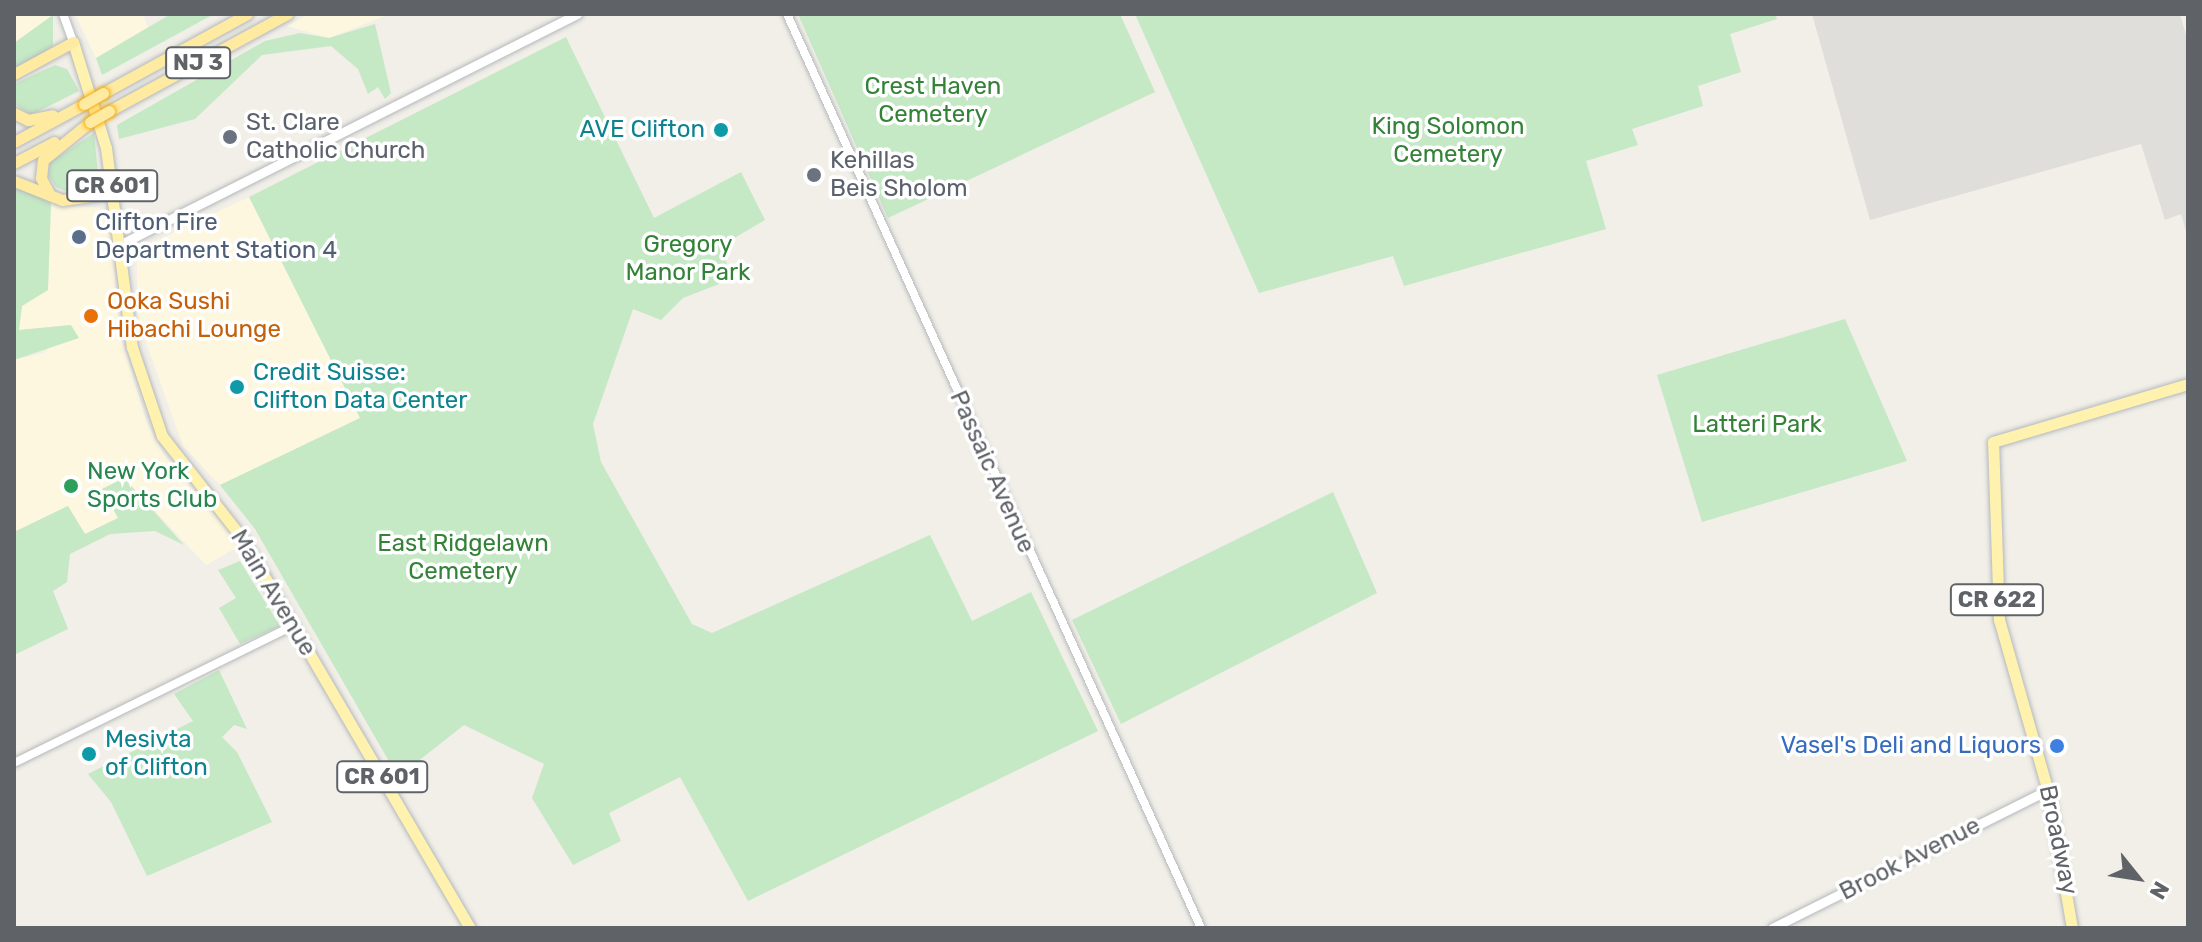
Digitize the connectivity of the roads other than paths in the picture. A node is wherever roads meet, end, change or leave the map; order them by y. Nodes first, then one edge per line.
1 (63, 14) edge
2 (247, 14) edge
3 (287, 14) edge
4 (577, 14) edge
5 (787, 14) edge
6 (73, 42) junction
7 (14, 74) edge
8 (84, 104) junction
9 (14, 113) edge
10 (90, 122) junction
11 (14, 142) edge
12 (14, 163) edge
13 (14, 181) edge
14 (113, 193) junction
15 (53, 198) junction
16 (119, 245) junction
17 (2188, 384) edge
18 (292, 626) junction
19 (14, 763) edge
20 (2048, 790) junction
21 (470, 928) edge
22 (1201, 928) edge
23 (1772, 928) edge
24 (2072, 928) edge

1 - 6 street, Main Avenue / CR 601
2 - 8 highway, NJ 3, bridge
3 - 10 highway, NJ 3, bridge
4 - 16 main road
5 - 22 street, Passaic Avenue
6 - 7 highway
6 - 14 main road, Main Avenue / CR 601
8 - 9 highway
8 - 11 highway, NJ 3
10 - 12 highway, NJ 3
10 - 15 highway
13 - 15 highway
14 - 15 highway
14 - 16 main road, Main Avenue / CR 601
16 - 18 main road, Main Avenue / CR 601
17 - 20 main road, Broadway / CR 622
18 - 19 street
18 - 21 main road, Main Avenue / CR 601
20 - 23 main road, Brook Avenue
20 - 24 main road, Broadway / CR 622

